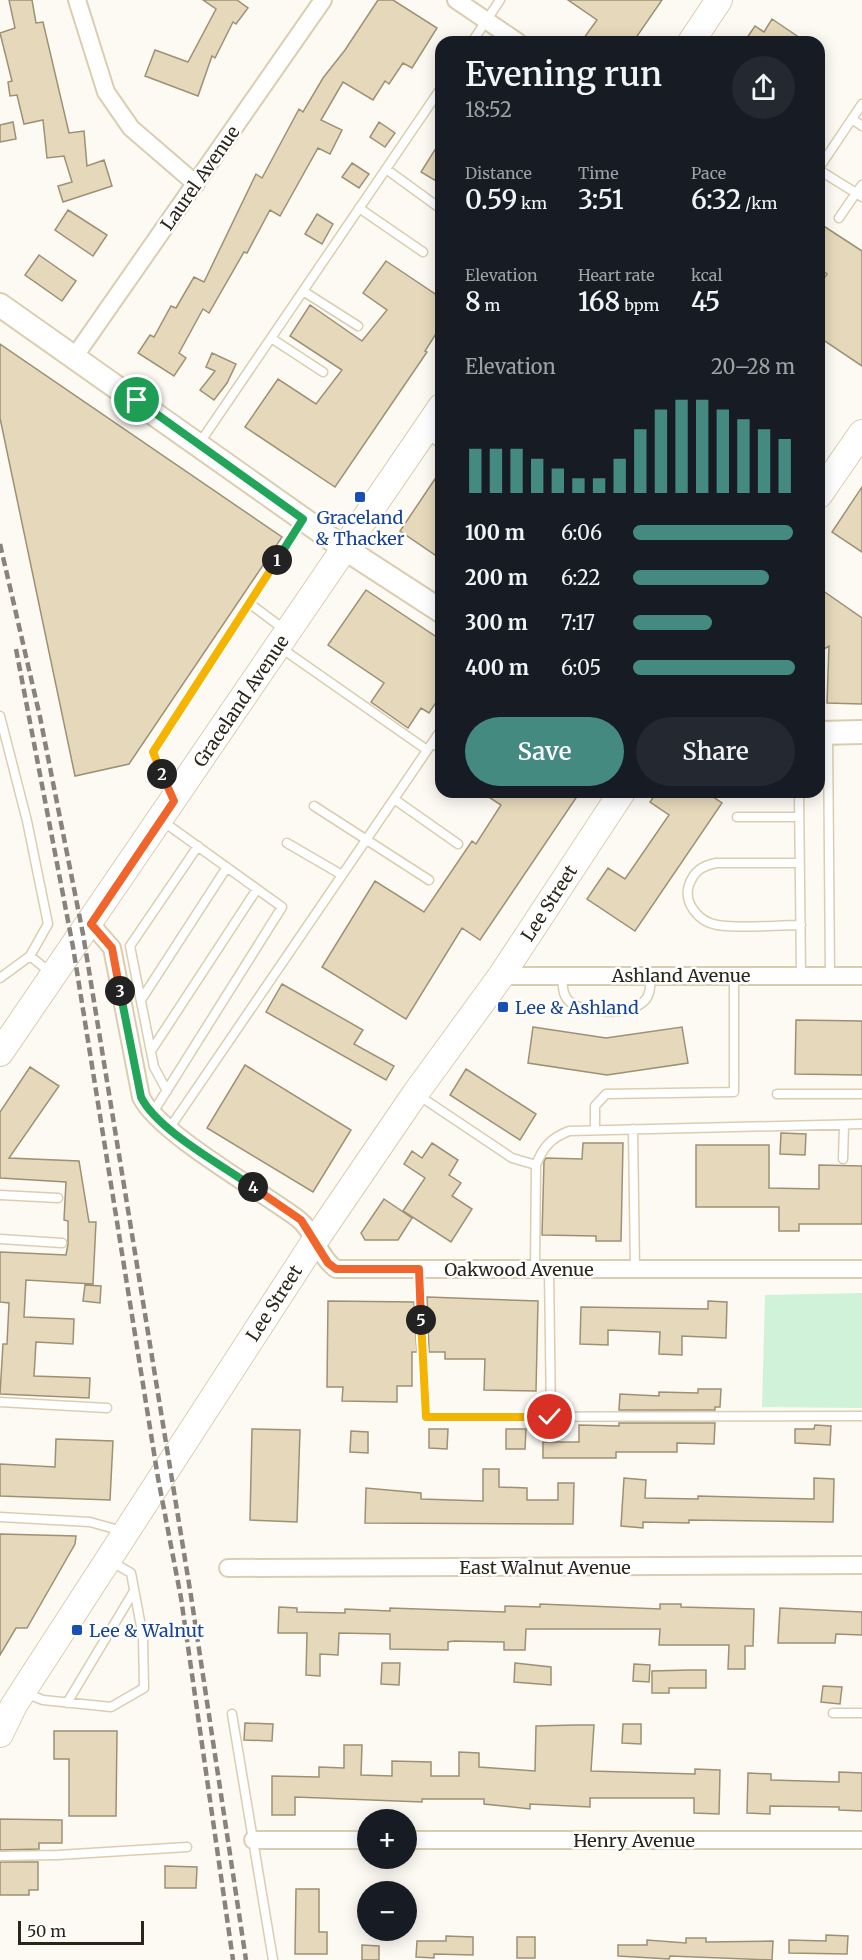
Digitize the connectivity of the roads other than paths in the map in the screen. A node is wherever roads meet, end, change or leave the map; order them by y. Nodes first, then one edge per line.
1 (77, 0) edge
2 (323, 0) edge
3 (456, 0) edge
4 (501, 0) edge
5 (719, 0) edge
6 (487, 21) junction
7 (476, 36) edge
8 (509, 36) edge
9 (695, 36) edge
10 (435, 97) edge
11 (862, 104) edge
12 (852, 119) junction
13 (862, 126) edge
14 (825, 160) edge
15 (386, 169) junction
16 (825, 173) edge
17 (196, 184) junction
18 (862, 185) edge
19 (859, 195) edge
20 (435, 205) edge
21 (359, 208) junction
22 (839, 218) dead end
23 (423, 252) dead end
24 (303, 291) junction
25 (0, 305) edge
26 (358, 326) dead end
27 (272, 338) junction
28 (75, 356) junction
29 (323, 372) dead end
30 (862, 433) edge
31 (432, 438) edge
32 (199, 444) junction
33 (825, 486) edge
34 (303, 519) junction
35 (344, 548) junction
36 (249, 603) junction
37 (435, 607) edge
38 (283, 639) junction
39 (0, 716) edge
40 (862, 732) edge
41 (825, 733) edge
42 (435, 739) edge
43 (430, 747) junction
44 (435, 748) edge
45 (825, 774) edge
46 (618, 798) edge
47 (799, 798) edge
48 (394, 799) junction
49 (314, 806) dead end
50 (167, 810) junction
51 (737, 817) dead end
52 (799, 817) junction
53 (365, 841) junction
54 (287, 843) dead end
55 (458, 844) dead end
56 (198, 846) junction
57 (799, 863) junction
58 (226, 867) junction
59 (342, 875) junction
60 (429, 880) dead end
61 (257, 889) junction
62 (91, 924) junction
63 (801, 925) junction
64 (30, 956) junction
65 (53, 975) junction
66 (651, 975) junction
67 (734, 975) junction
68 (801, 975) junction
69 (501, 976) junction
70 (562, 976) junction
71 (830, 976) junction
72 (862, 976) edge
73 (0, 978) edge
74 (141, 1000) junction
75 (8, 1027) edge
76 (151, 1051) junction
77 (0, 1053) edge
78 (167, 1091) junction
79 (415, 1094) junction
80 (777, 1094) dead end
81 (862, 1094) edge
82 (152, 1114) junction
83 (862, 1124) edge
84 (844, 1125) junction
85 (169, 1129) junction
86 (633, 1129) junction
87 (595, 1130) junction
88 (843, 1159) dead end
89 (536, 1165) junction
90 (0, 1195) edge
91 (58, 1198) dead end
92 (0, 1239) edge
93 (314, 1242) junction
94 (62, 1243) dead end
95 (419, 1269) junction
96 (542, 1269) junction
97 (635, 1269) junction
98 (862, 1269) edge
99 (0, 1402) edge
100 (107, 1408) dead end
101 (862, 1416) edge
102 (550, 1417) junction
103 (0, 1517) edge
104 (125, 1533) junction
105 (108, 1560) junction
106 (862, 1565) edge
107 (228, 1568) dead end
108 (134, 1591) junction
109 (12, 1700) edge
110 (67, 1703) junction
111 (833, 1713) dead end
112 (862, 1713) edge
113 (232, 1714) dead end
114 (0, 1734) edge
115 (253, 1840) junction
116 (357, 1840) edge
117 (417, 1840) edge
118 (862, 1840) edge
119 (187, 1847) dead end
120 (0, 1856) edge
121 (273, 1960) edge

1 - 17 street
2 - 17 street, Laurel Avenue
3 - 6 street
4 - 6 lane
5 - 9 main road
6 - 7 lane
6 - 8 street
10 - 15 lane
11 - 12 lane
12 - 13 lane
12 - 14 lane
15 - 20 lane
15 - 21 lane
16 - 19 lane
17 - 28 street, Laurel Avenue
18 - 19 lane
19 - 22 lane
21 - 23 lane
21 - 24 lane
24 - 26 lane
24 - 27 lane
25 - 28 street
27 - 29 lane
27 - 32 lane
28 - 32 street
30 - 33 main road
31 - 35 main road, Graceland Avenue
32 - 34 street
34 - 35 street
34 - 36 lane
35 - 37 street
35 - 38 main road, Graceland Avenue
36 - 38 lane
36 - 50 lane
38 - 43 lane
38 - 50 main road, Graceland Avenue
39 - 64 lane
40 - 41 street
42 - 43 lane
43 - 44 lane
43 - 48 lane
45 - 71 lane
46 - 69 main road, Lee Street
47 - 52 lane
48 - 53 lane
48 - 55 lane
49 - 53 lane
50 - 56 lane
50 - 62 main road, Graceland Avenue
51 - 52 lane
52 - 57 lane
53 - 59 lane
53 - 60 lane
54 - 59 lane
56 - 58 lane
56 - 74 lane
57 - 63 lane
57 - 63 lane
58 - 61 lane
58 - 74 lane
59 - 85 lane
61 - 76 lane
61 - 78 lane
62 - 65 main road, Graceland Avenue
62 - 82 street, Oakwood Avenue
63 - 68 lane
64 - 65 lane
64 - 73 lane
65 - 75 main road, Graceland Avenue
66 - 67 street, Ashland Avenue
66 - 70 street, Ashland Avenue
66 - 70 lane
67 - 68 street, Ashland Avenue
67 - 87 lane
68 - 71 street, Ashland Avenue
69 - 70 street, Ashland Avenue
69 - 79 main road, Lee Street
71 - 72 street, Ashland Avenue
74 - 76 lane
75 - 77 main road, Graceland Avenue
76 - 78 lane
78 - 82 lane
79 - 89 lane
79 - 93 main road, Lee Street
80 - 81 lane
82 - 85 street, Oakwood Avenue
83 - 84 lane
84 - 86 lane
84 - 88 lane
85 - 93 street, Oakwood Avenue
86 - 87 lane
86 - 97 lane
87 - 89 lane
89 - 96 lane
90 - 91 lane
92 - 94 lane
93 - 95 street, Oakwood Avenue
93 - 104 main road, Lee Street
95 - 96 street, Oakwood Avenue
95 - 102 lane
96 - 97 street, Oakwood Avenue
96 - 102 lane
97 - 98 street, Oakwood Avenue
99 - 100 lane
101 - 102 lane
103 - 104 lane
104 - 105 main road, Lee Street
105 - 108 lane
105 - 109 main road, Lee Street
106 - 107 street, East Walnut Avenue
108 - 110 lane
108 - 110 lane
109 - 110 lane
109 - 114 main road, Lee Street
111 - 112 lane
113 - 115 lane
115 - 116 street
115 - 121 lane
117 - 118 street, Henry Avenue
119 - 120 lane

